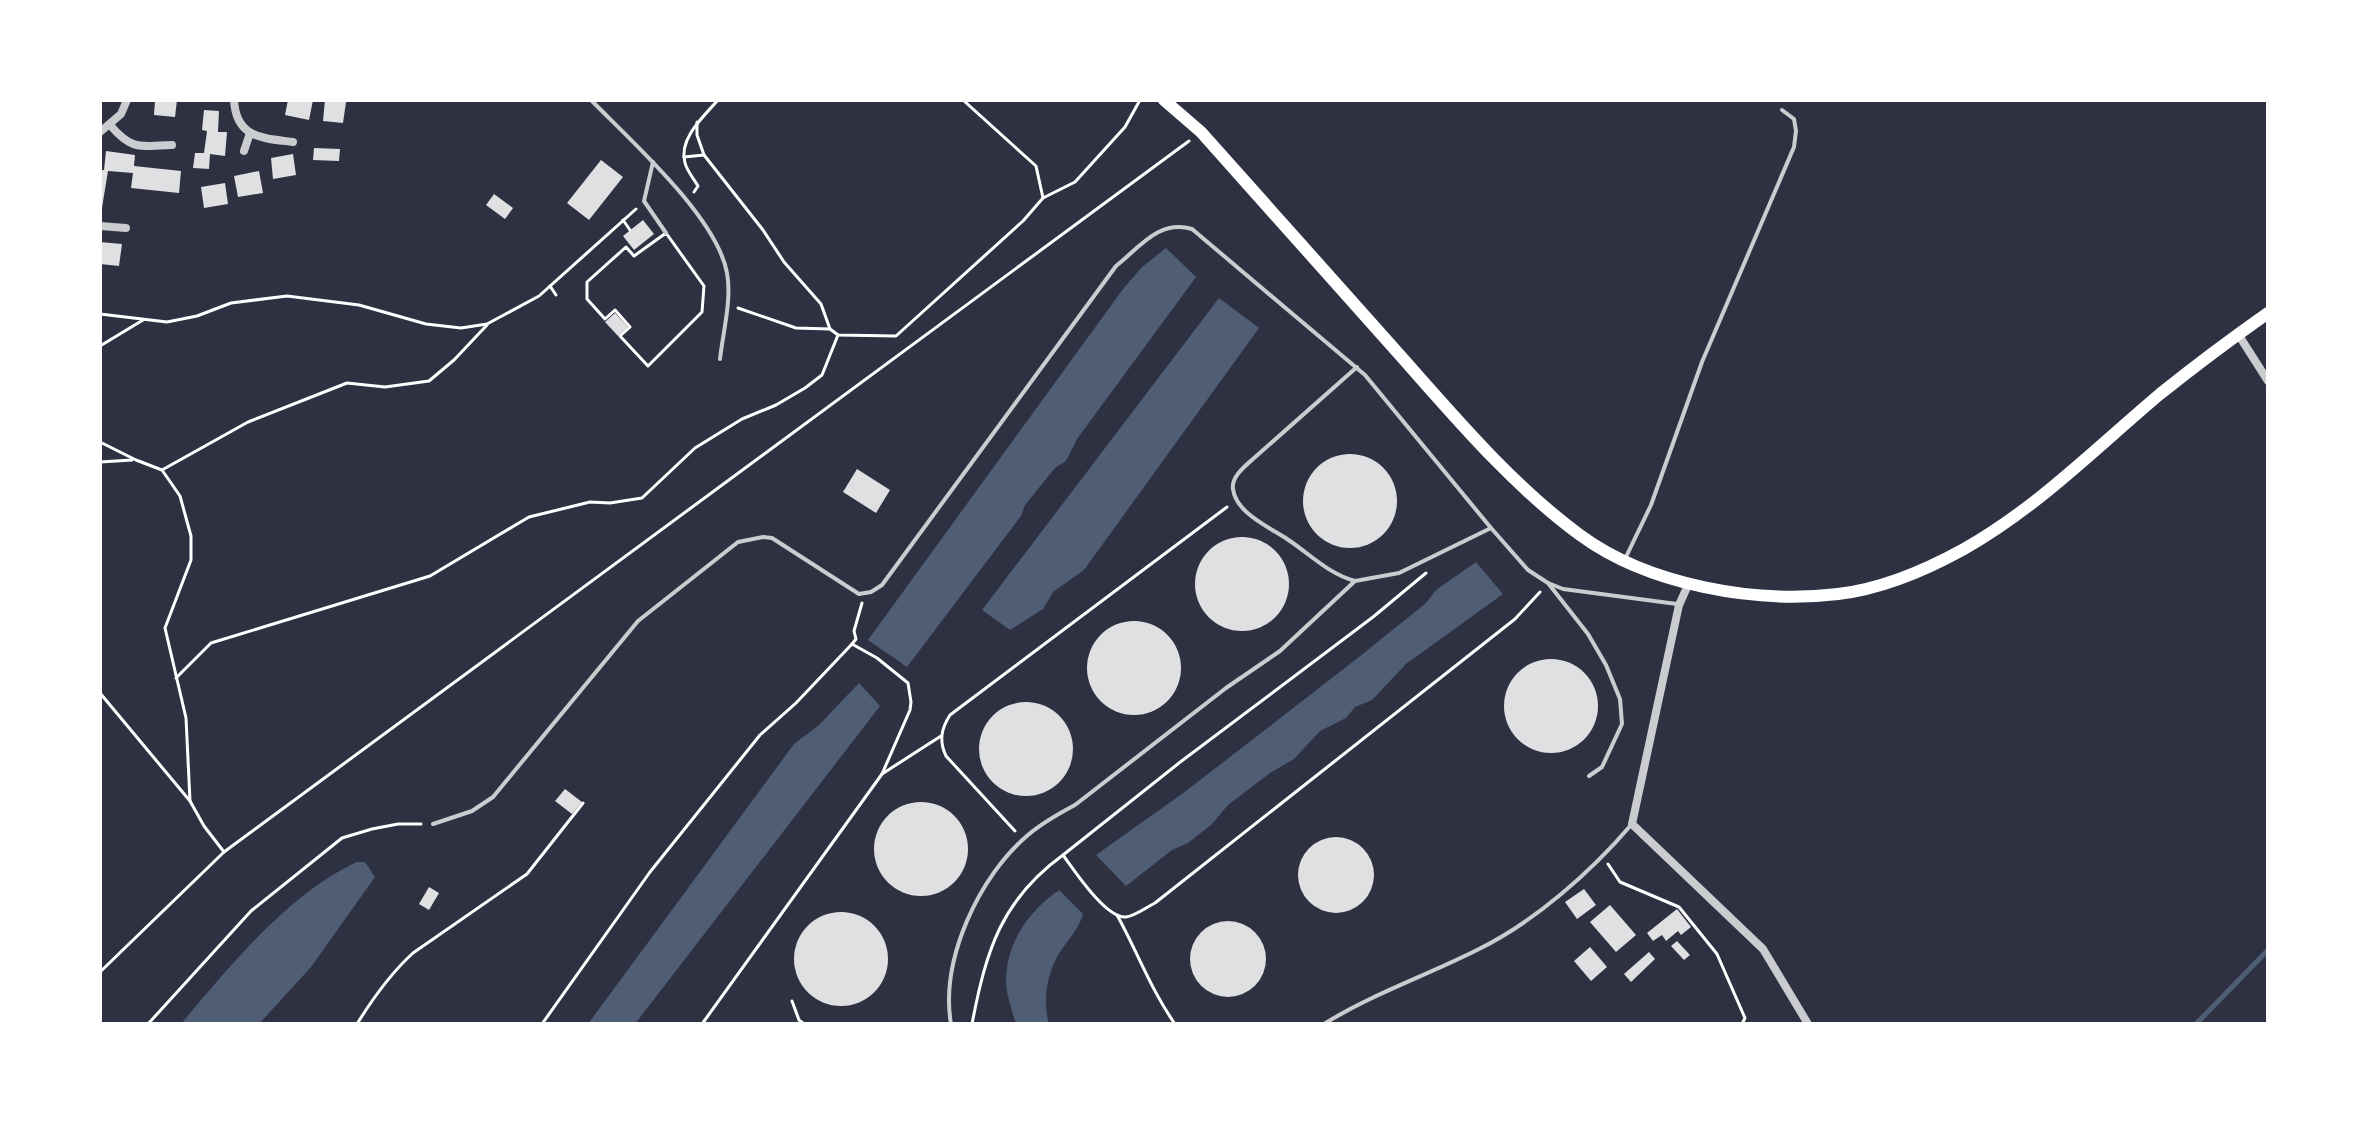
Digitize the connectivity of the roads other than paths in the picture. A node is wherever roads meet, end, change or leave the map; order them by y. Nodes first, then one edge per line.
1 (127, 100) edge
2 (234, 100) edge
3 (591, 100) edge
4 (1164, 100) edge
5 (1782, 110) dead end
6 (110, 125) junction
7 (100, 132) edge
8 (250, 133) junction
9 (293, 142) dead end
10 (172, 145) dead end
11 (244, 151) dead end
12 (653, 162) junction
13 (100, 226) edge
14 (126, 228) dead end
15 (666, 233) road end
16 (2268, 313) edge
17 (2238, 334) junction
18 (720, 359) dead end
19 (1357, 367) junction
20 (2268, 381) edge
21 (1491, 528) junction
22 (1624, 561) junction
23 (1355, 581) junction
24 (1548, 583) junction
25 (1689, 583) junction
26 (1679, 605) junction
27 (1589, 776) dead end
28 (433, 824) road end
29 (1632, 824) junction
30 (951, 1024) edge
31 (1324, 1024) edge
32 (1808, 1024) edge

1 - 6 street
2 - 8 street
3 - 12 lane
4 - 22 main road
5 - 22 lane
6 - 7 street
6 - 10 street
8 - 9 street
8 - 11 street
12 - 15 lane
12 - 18 lane
13 - 14 street
16 - 17 main road
17 - 20 street
17 - 25 main road
19 - 21 lane
19 - 23 lane
19 - 28 lane
21 - 23 lane
21 - 24 lane
22 - 25 main road
23 - 30 lane
24 - 26 lane
24 - 27 lane
25 - 26 street
26 - 29 street
29 - 31 lane
29 - 32 street

